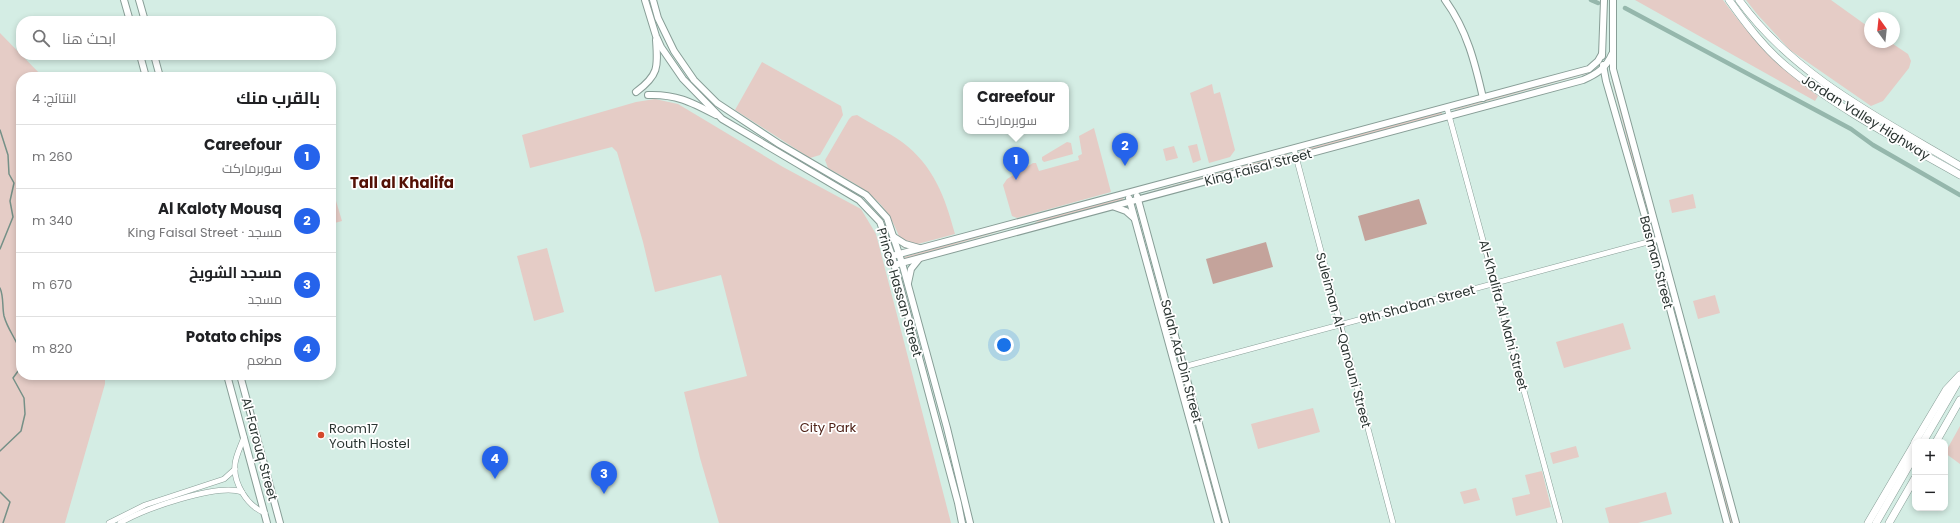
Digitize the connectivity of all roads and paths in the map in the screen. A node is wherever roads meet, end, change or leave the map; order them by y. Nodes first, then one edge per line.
1 (124, 0) edge
2 (139, 0) edge
3 (645, 0) edge
4 (653, 0) edge
5 (1445, 0) edge
6 (1604, 0) edge
7 (1613, 0) edge
8 (1729, 0) edge
9 (1739, 0) edge
10 (129, 16) edge
11 (144, 16) edge
12 (1752, 17) junction
13 (1745, 22) junction
14 (656, 36) junction
15 (1602, 54) junction
16 (1612, 54) junction
17 (141, 60) edge
18 (155, 60) edge
19 (1604, 68) junction
20 (145, 72) edge
21 (159, 72) edge
22 (1581, 72) junction
23 (1583, 80) junction
24 (636, 92) dead end
25 (648, 95) dead end
26 (1484, 98) junction
27 (1448, 108) junction
28 (1450, 116) junction
29 (722, 119) junction
30 (1294, 150) junction
31 (1296, 158) junction
32 (1960, 166) edge
33 (1960, 175) edge
34 (1136, 192) junction
35 (1128, 194) junction
36 (1138, 200) junction
37 (1130, 202) junction
38 (1109, 208) junction
39 (1135, 219) junction
40 (894, 237) junction
41 (1659, 239) junction
42 (1652, 241) junction
43 (920, 249) junction
44 (899, 254) junction
45 (892, 256) junction
46 (920, 258) junction
47 (902, 263) junction
48 (894, 266) junction
49 (1495, 283) junction
50 (907, 284) junction
51 (1340, 325) junction
52 (1184, 368) junction
53 (1176, 369) junction
54 (1960, 375) edge
55 (1960, 378) edge
56 (228, 380) edge
57 (241, 380) edge
58 (1960, 400) edge
59 (244, 436) junction
60 (1917, 439) edge
61 (1925, 439) edge
62 (1938, 439) edge
63 (1912, 447) edge
64 (1912, 460) edge
65 (235, 469) junction
66 (1912, 483) edge
67 (198, 487) junction
68 (242, 492) junction
69 (201, 495) junction
70 (264, 512) junction
71 (108, 523) edge
72 (120, 523) edge
73 (267, 523) edge
74 (280, 523) edge
75 (962, 523) edge
76 (970, 523) edge
77 (1218, 523) edge
78 (1226, 523) edge
79 (1393, 523) edge
80 (1560, 523) edge
81 (1727, 523) edge
82 (1736, 523) edge
83 (1868, 523) edge
84 (1876, 523) edge
85 (1889, 523) edge

1 - 10 main road
2 - 11 main road
3 - 14 main road, Prince Hassan Street
4 - 40 main road, Prince Hassan Street
5 - 26 main road
6 - 15 main road, Basman Street
7 - 16 main road, Basman Street
8 - 13 highway, Jordan Valley Highway
9 - 12 highway, Jordan Valley Highway
12 - 13 highway
12 - 32 highway, Jordan Valley Highway
13 - 33 highway, Jordan Valley Highway
14 - 24 main road
14 - 29 main road, Prince Hassan Street
15 - 19 main road, Basman Street
15 - 22 main road, King Faisal Street
16 - 19 main road, King Faisal Street
16 - 41 main road, Basman Street
17 - 20 main road
18 - 21 main road
19 - 23 main road, King Faisal Street
19 - 42 main road, Basman Street
22 - 23 main road
22 - 26 main road, King Faisal Street
23 - 28 main road, King Faisal Street
25 - 29 main road
26 - 27 main road, King Faisal Street
27 - 28 street, Al-Khalifa Al Mahi Street
27 - 30 main road, King Faisal Street
28 - 31 main road, King Faisal Street
28 - 49 street, Al-Khalifa Al Mahi Street
29 - 45 main road, Prince Hassan Street
30 - 31 street, Suleiman Al-Qanouni Street
30 - 34 main road, King Faisal Street
31 - 36 main road, King Faisal Street
31 - 51 street, Suleiman Al-Qanouni Street
34 - 35 main road, King Faisal Street
34 - 36 main road, Salah Ad-Din Street
35 - 37 main road, Salah Ad-Din Street
35 - 43 main road, King Faisal Street
36 - 37 main road, King Faisal Street
36 - 52 main road, Salah Ad-Din Street
37 - 38 main road, King Faisal Street
37 - 39 main road, Salah Ad-Din Street
38 - 39 main road
38 - 46 main road, King Faisal Street
39 - 53 main road, Salah Ad-Din Street
40 - 43 main road
40 - 44 main road, Prince Hassan Street
41 - 42 street, 9th Sha'ban Street
41 - 82 main road, Basman Street
42 - 49 street, 9th Sha'ban Street
42 - 81 main road, Basman Street
43 - 44 main road, King Faisal Street
44 - 45 main road, King Faisal Street
44 - 47 main road, Prince Hassan Street
45 - 48 main road, Prince Hassan Street
46 - 47 main road, King Faisal Street
46 - 50 main road
47 - 48 main road, King Faisal Street
47 - 50 main road, Prince Hassan Street
48 - 75 main road, Prince Hassan Street
49 - 51 street, 9th Sha'ban Street
49 - 80 street, Al-Khalifa Al Mahi Street
50 - 76 main road, Prince Hassan Street
51 - 52 street, 9th Sha'ban Street
51 - 79 street, Suleiman Al-Qanouni Street
52 - 53 street, 9th Sha'ban Street
52 - 78 main road, Salah Ad-Din Street
53 - 77 main road, Salah Ad-Din Street
54 - 60 highway
55 - 61 highway
56 - 59 main road, Al-Farouq Street
57 - 74 main road, Al-Farouq Street
58 - 62 highway
59 - 65 street
59 - 70 main road, Al-Farouq Street
63 - 83 highway
64 - 84 highway
65 - 67 street
65 - 68 street
66 - 85 highway
67 - 69 street
67 - 71 street
68 - 69 street
68 - 70 street
69 - 72 street
70 - 73 main road, Al-Farouq Street

